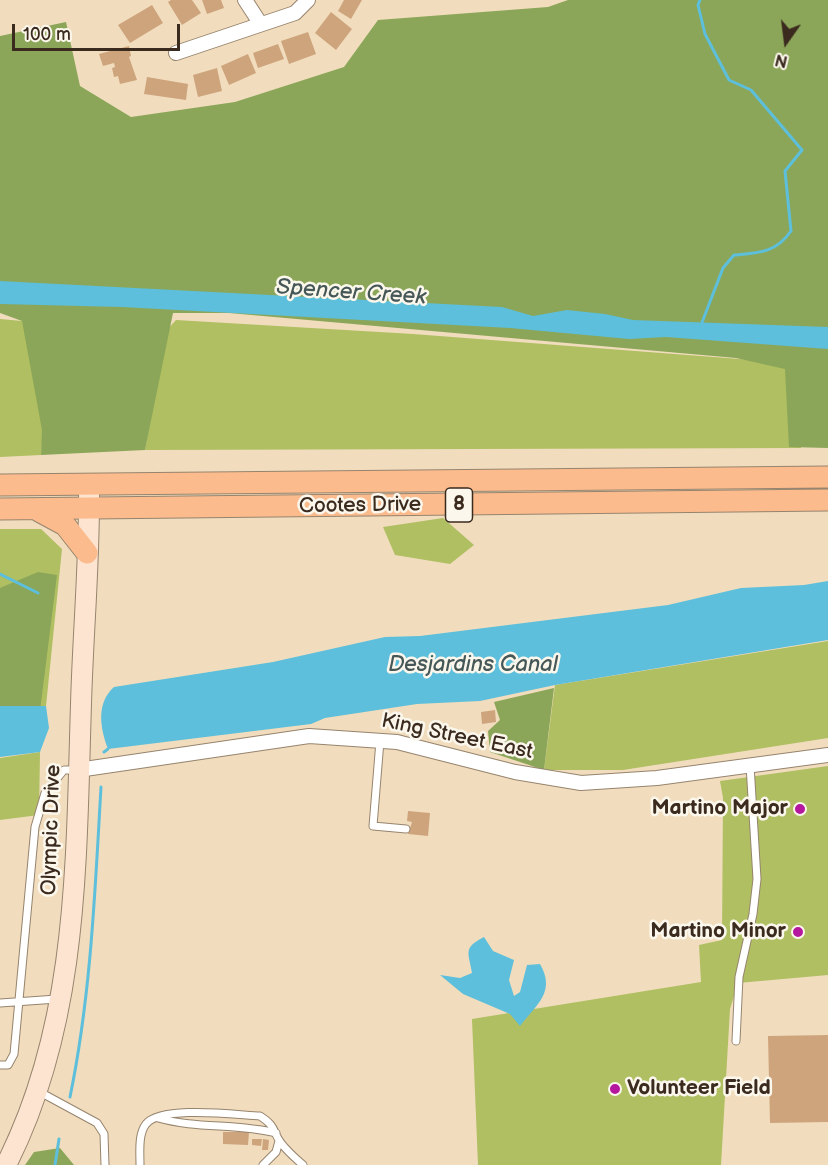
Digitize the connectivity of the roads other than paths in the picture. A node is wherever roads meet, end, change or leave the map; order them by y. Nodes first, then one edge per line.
1 (245, 0) edge
2 (308, 0) edge
3 (260, 23) junction
4 (176, 53) dead end
5 (828, 477) edge
6 (0, 485) edge
7 (89, 486) junction
8 (828, 500) edge
9 (0, 509) edge
10 (35, 509) junction
11 (90, 510) junction
12 (87, 553) junction
13 (380, 741) junction
14 (828, 755) edge
15 (750, 765) junction
16 (78, 770) junction
17 (406, 829) dead end
18 (61, 998) junction
19 (19, 1001) junction
20 (0, 1003) edge
21 (736, 1041) dead end
22 (0, 1065) edge
23 (37, 1090) junction
24 (155, 1117) junction
25 (276, 1133) junction
26 (279, 1141) junction
27 (6, 1165) edge
28 (105, 1165) edge
29 (140, 1165) edge
30 (263, 1165) edge
31 (303, 1165) edge

1 - 3 street
2 - 3 street
3 - 4 street
5 - 7 main road, Cootes Drive / 8
6 - 7 main road, Cootes Drive / 8
7 - 11 main road, Olympic Drive
8 - 11 main road, Cootes Drive / 8
9 - 10 main road, Cootes Drive / 8
10 - 11 main road, Cootes Drive / 8
10 - 12 main road
11 - 12 main road, Olympic Drive
12 - 16 main road, Olympic Drive
13 - 15 street, King Street East
13 - 16 street, King Street East
13 - 17 lane
14 - 15 street, King Street East
15 - 21 lane
16 - 18 main road, Olympic Drive
16 - 19 lane
18 - 19 lane
18 - 23 main road, Olympic Drive
19 - 20 lane
19 - 22 lane
23 - 27 main road, Olympic Drive
23 - 28 lane
24 - 25 lane
24 - 25 lane
24 - 29 lane
25 - 26 lane
26 - 30 lane
26 - 31 lane

